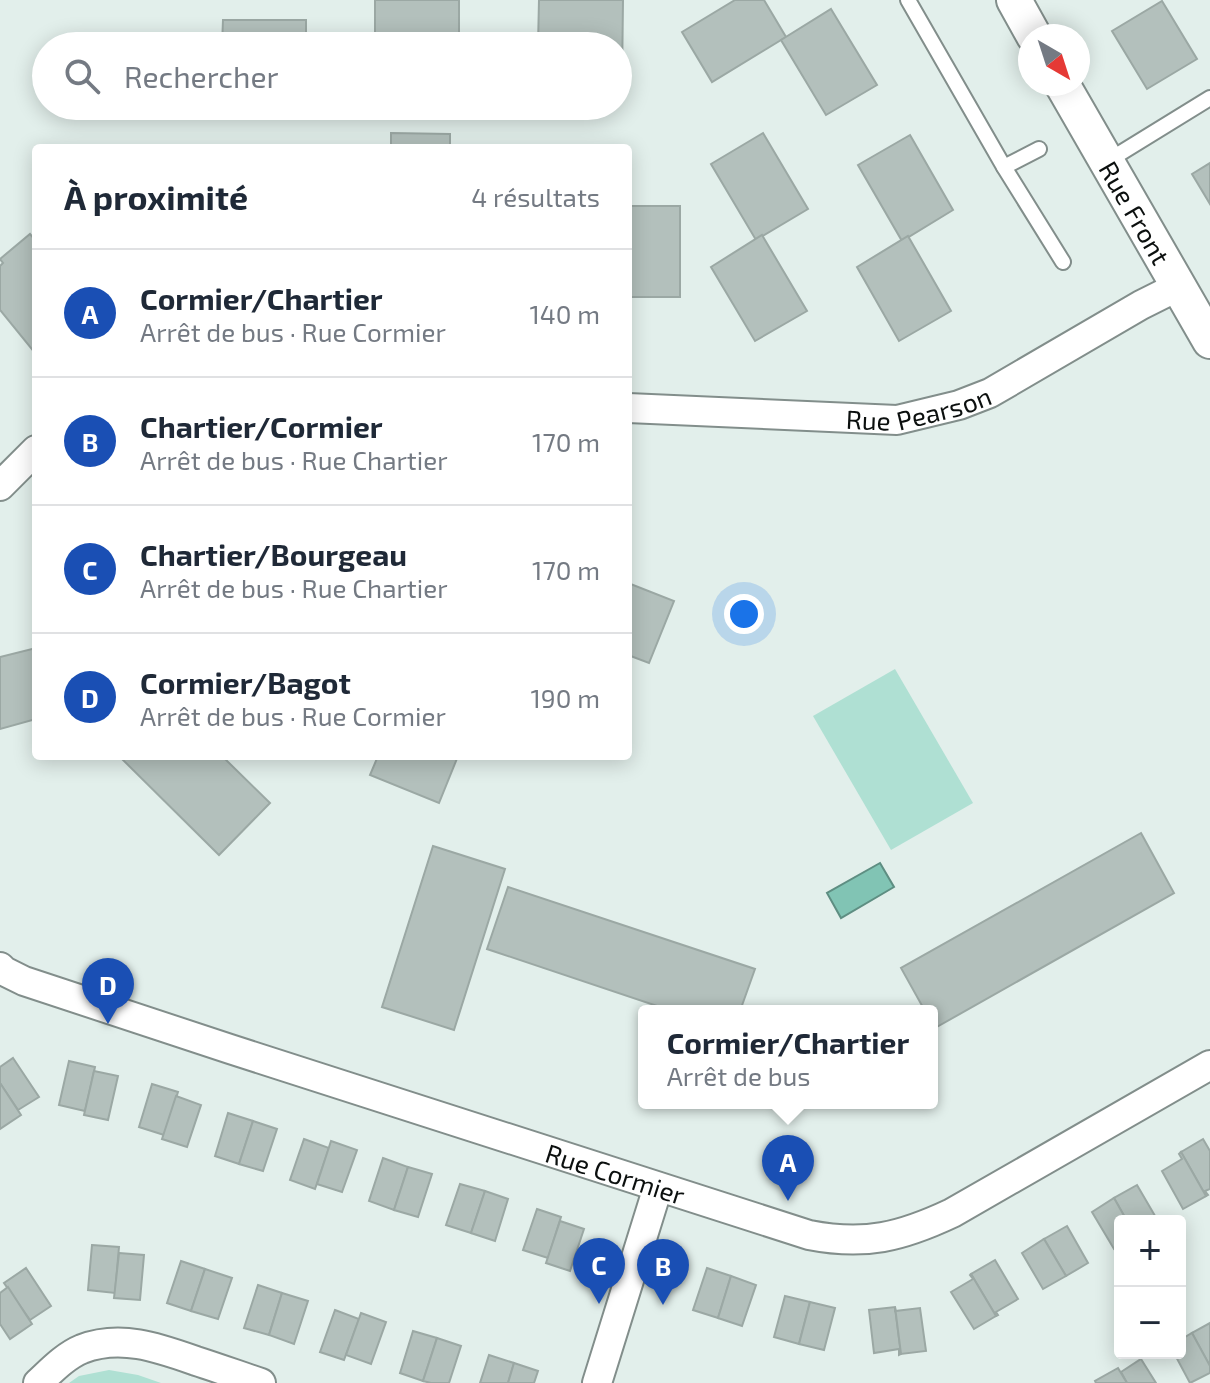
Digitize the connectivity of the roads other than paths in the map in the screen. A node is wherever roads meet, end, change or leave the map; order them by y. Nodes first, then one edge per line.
1 (908, 0) edge
2 (1014, 0) edge
3 (1027, 24) edge
4 (1069, 96) edge
5 (1210, 98) edge
6 (1039, 149) dead end
7 (1106, 162) junction
8 (1004, 167) junction
9 (1063, 262) dead end
10 (1191, 302) junction
11 (1210, 341) edge
12 (632, 408) edge
13 (32, 454) edge
14 (0, 486) edge
15 (1, 971) edge
16 (1210, 1065) edge
17 (658, 1187) junction
18 (38, 1383) edge
19 (261, 1383) edge
20 (597, 1383) edge

1 - 8 lane
2 - 3 street
4 - 7 street, Rue Front
5 - 7 lane
6 - 8 lane
7 - 10 street, Rue Front
8 - 9 lane
10 - 11 street, Rue Front
10 - 12 street, Rue Pearson
13 - 14 street
15 - 17 street, Rue Cormier
16 - 17 street, Rue Cormier
17 - 20 street
18 - 19 street

